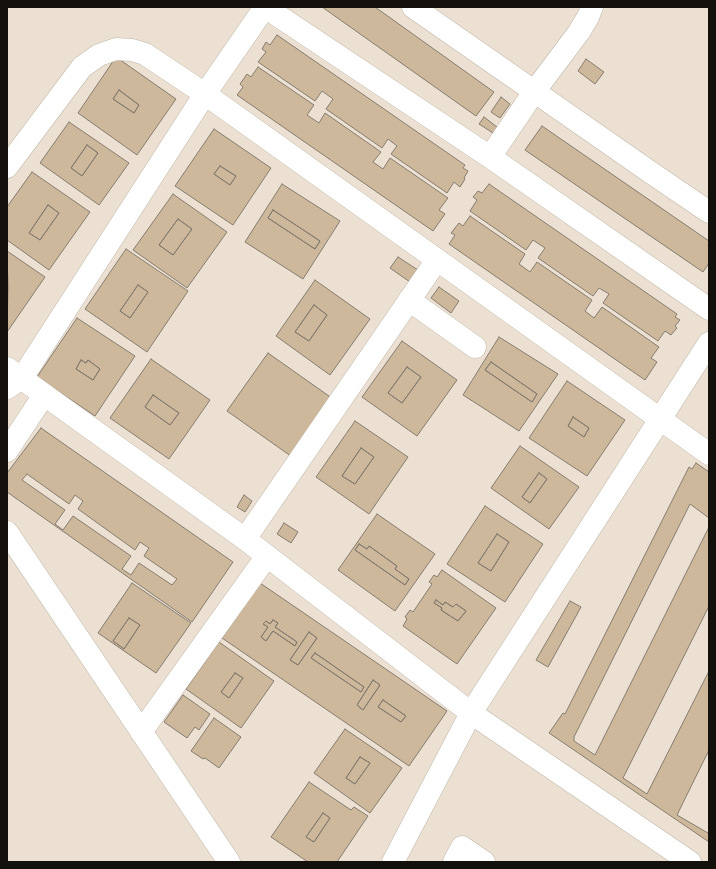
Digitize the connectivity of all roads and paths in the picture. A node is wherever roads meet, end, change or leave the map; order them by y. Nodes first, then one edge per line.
1 (413, 7) edge
2 (592, 7) edge
3 (534, 92) junction
4 (205, 94) junction
5 (490, 157) junction
6 (7, 167) edge
7 (709, 212) edge
8 (437, 260) junction
9 (409, 300) junction
10 (709, 309) edge
11 (709, 343) edge
12 (474, 347) dead end
13 (12, 378) edge
14 (44, 395) junction
15 (660, 420) junction
16 (7, 450) edge
17 (709, 454) edge
18 (7, 532) edge
19 (245, 539) junction
20 (267, 556) junction
21 (471, 713) junction
22 (141, 732) junction
23 (229, 862) edge
24 (393, 862) edge
25 (454, 862) edge
26 (484, 862) edge
27 (690, 862) edge

1 - 3 street
2 - 3 street
3 - 5 street
3 - 7 street
4 - 5 street
4 - 6 street
4 - 8 street
4 - 13 street
5 - 10 street
8 - 9 street
8 - 15 street
9 - 12 street
9 - 19 street
11 - 15 street
13 - 14 street
14 - 16 street
14 - 19 street
15 - 17 street
15 - 21 street
18 - 22 street
19 - 20 street
20 - 21 street
20 - 22 street
21 - 24 street
21 - 27 street
22 - 23 street
25 - 26 street

